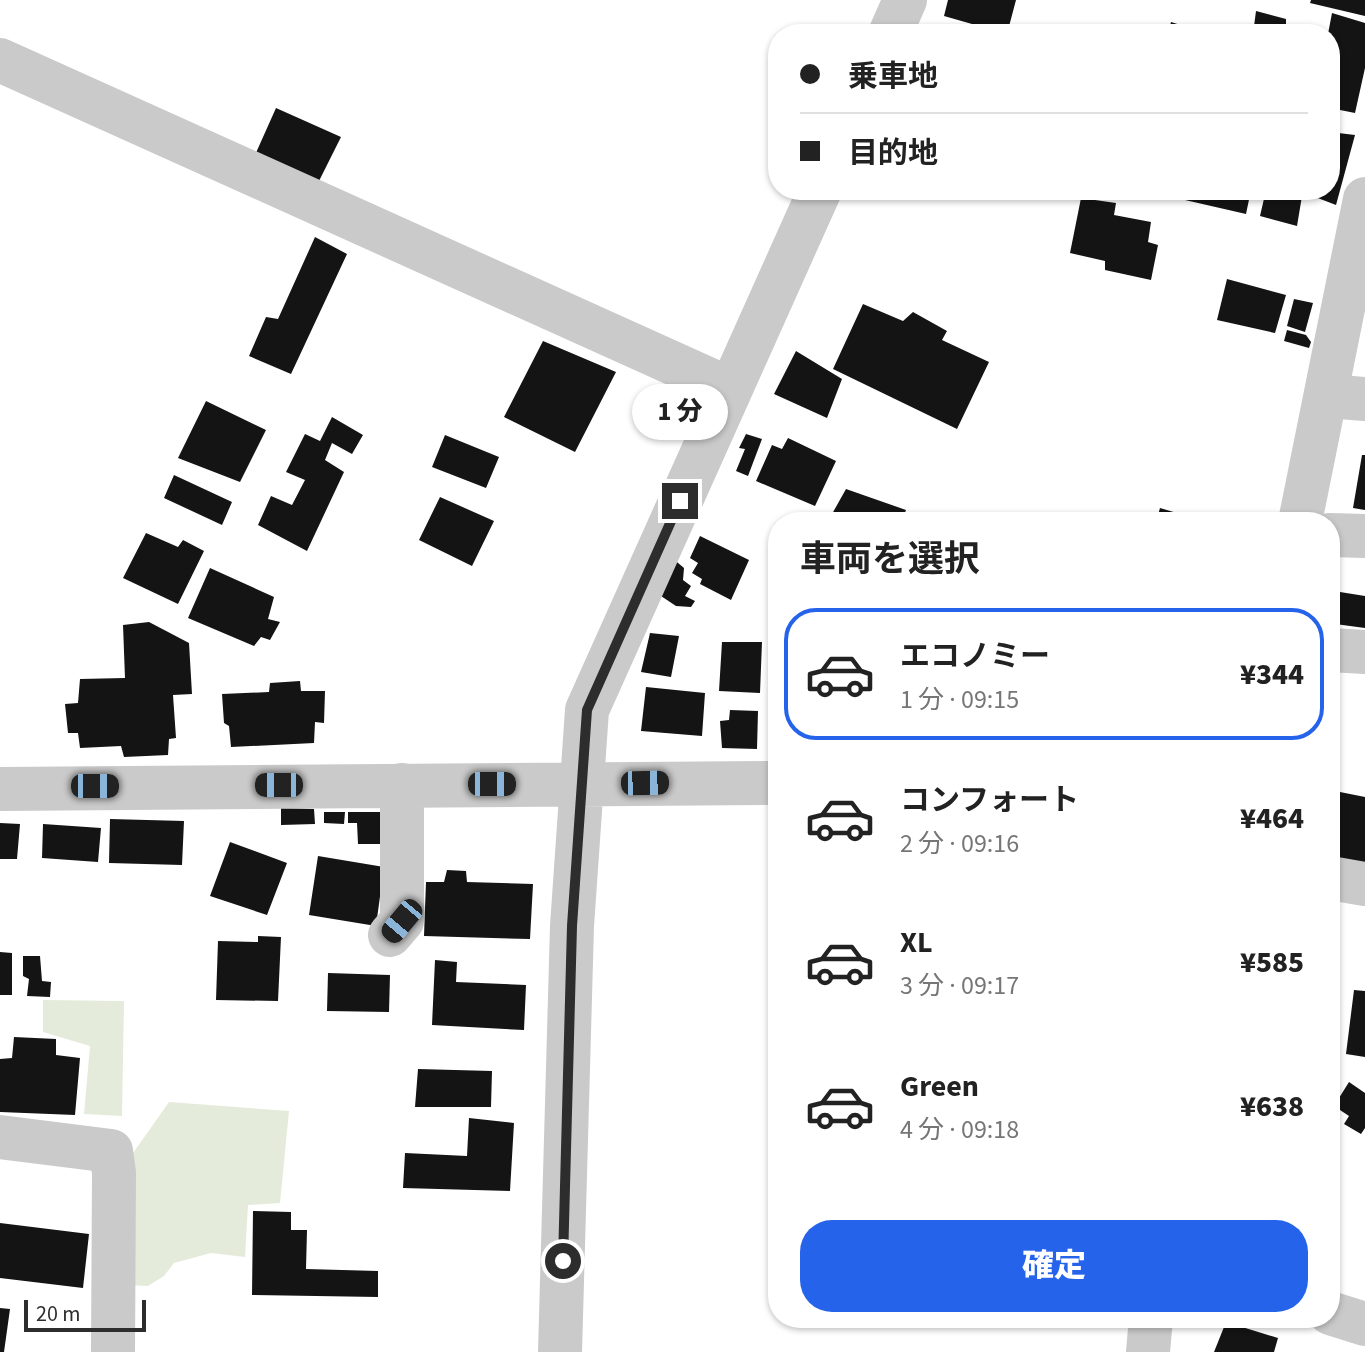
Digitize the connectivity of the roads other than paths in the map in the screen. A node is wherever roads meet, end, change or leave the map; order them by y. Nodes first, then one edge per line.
1 (905, 0) edge
2 (894, 24) edge
3 (0, 60) edge
4 (815, 200) edge
5 (1362, 227) edge
6 (730, 389) junction
7 (1346, 398) edge
8 (1304, 512) edge
9 (1340, 535) edge
10 (1365, 536) edge
11 (1340, 651) edge
12 (1365, 652) edge
13 (768, 783) edge
14 (583, 784) junction
15 (402, 785) junction
16 (0, 789) edge
17 (1340, 880) edge
18 (1365, 884) edge
19 (390, 935) dead end
20 (0, 1137) edge
21 (1340, 1316) edge
22 (1365, 1324) edge
23 (1150, 1328) edge
24 (113, 1352) edge
25 (560, 1352) edge
26 (1148, 1352) edge

1 - 2 street
3 - 6 street
4 - 6 street
5 - 7 street
6 - 14 street
7 - 8 street
9 - 10 street
11 - 12 street
13 - 14 street
14 - 15 street
14 - 25 street
15 - 16 street
15 - 19 street
17 - 18 street
20 - 24 street
21 - 22 street
23 - 26 street

